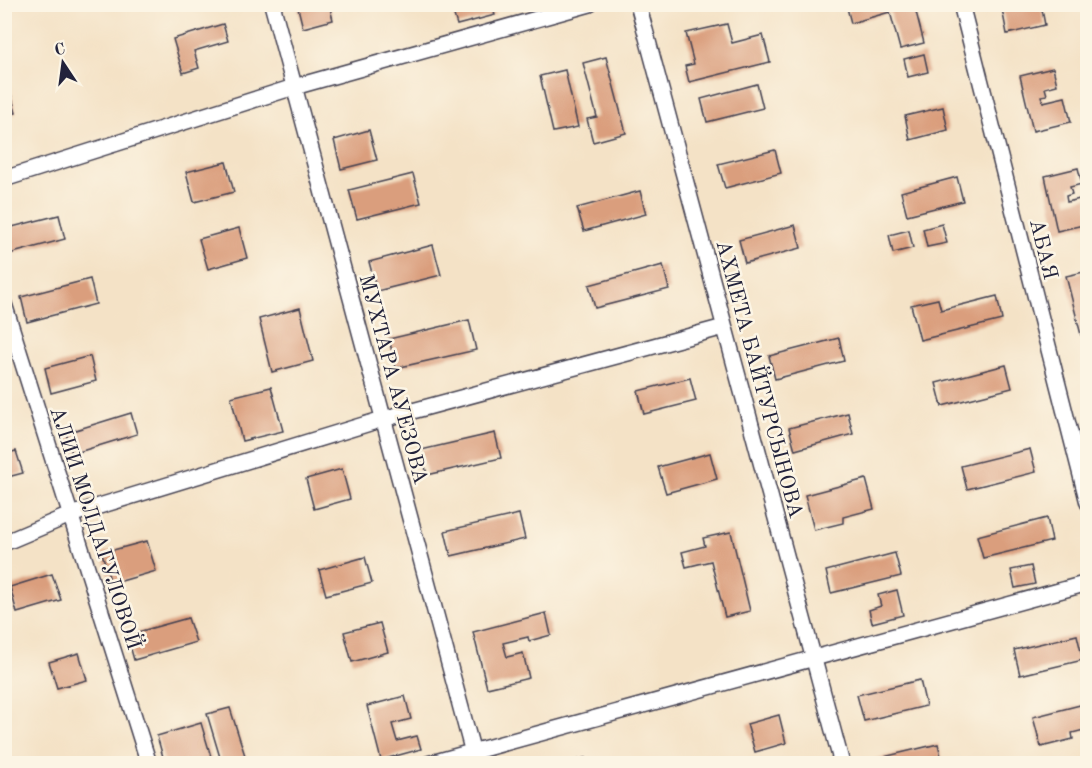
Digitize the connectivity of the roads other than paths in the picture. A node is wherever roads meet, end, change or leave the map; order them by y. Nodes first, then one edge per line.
1 (272, 4) edge
2 (591, 4) edge
3 (638, 4) edge
4 (961, 4) edge
5 (294, 87) junction
6 (4, 179) edge
7 (4, 304) edge
8 (724, 327) junction
9 (383, 419) junction
10 (1088, 503) edge
11 (70, 515) junction
12 (4, 543) edge
13 (1088, 583) edge
14 (813, 656) junction
15 (474, 757) edge
16 (149, 764) edge
17 (428, 764) edge
18 (842, 764) edge

1 - 5 street, МУХТАРА АУЕЗОВА
2 - 5 street
3 - 8 street, АХМЕТА БАЙТУРСЫНОВА
4 - 10 street, АБАЯ
5 - 6 street
5 - 9 street, МУХТАРА АУЕЗОВА
7 - 11 street, АЛИИ МОЛДАГУЛОВОЙ
8 - 9 street
8 - 14 street, АХМЕТА БАЙТУРСЫНОВА
9 - 11 street
9 - 15 street, МУХТАРА АУЕЗОВА
11 - 12 street
11 - 16 street, АЛИИ МОЛДАГУЛОВОЙ
13 - 14 street
14 - 15 street
14 - 18 street, АХМЕТА БАЙТУРСЫНОВА
15 - 17 street

